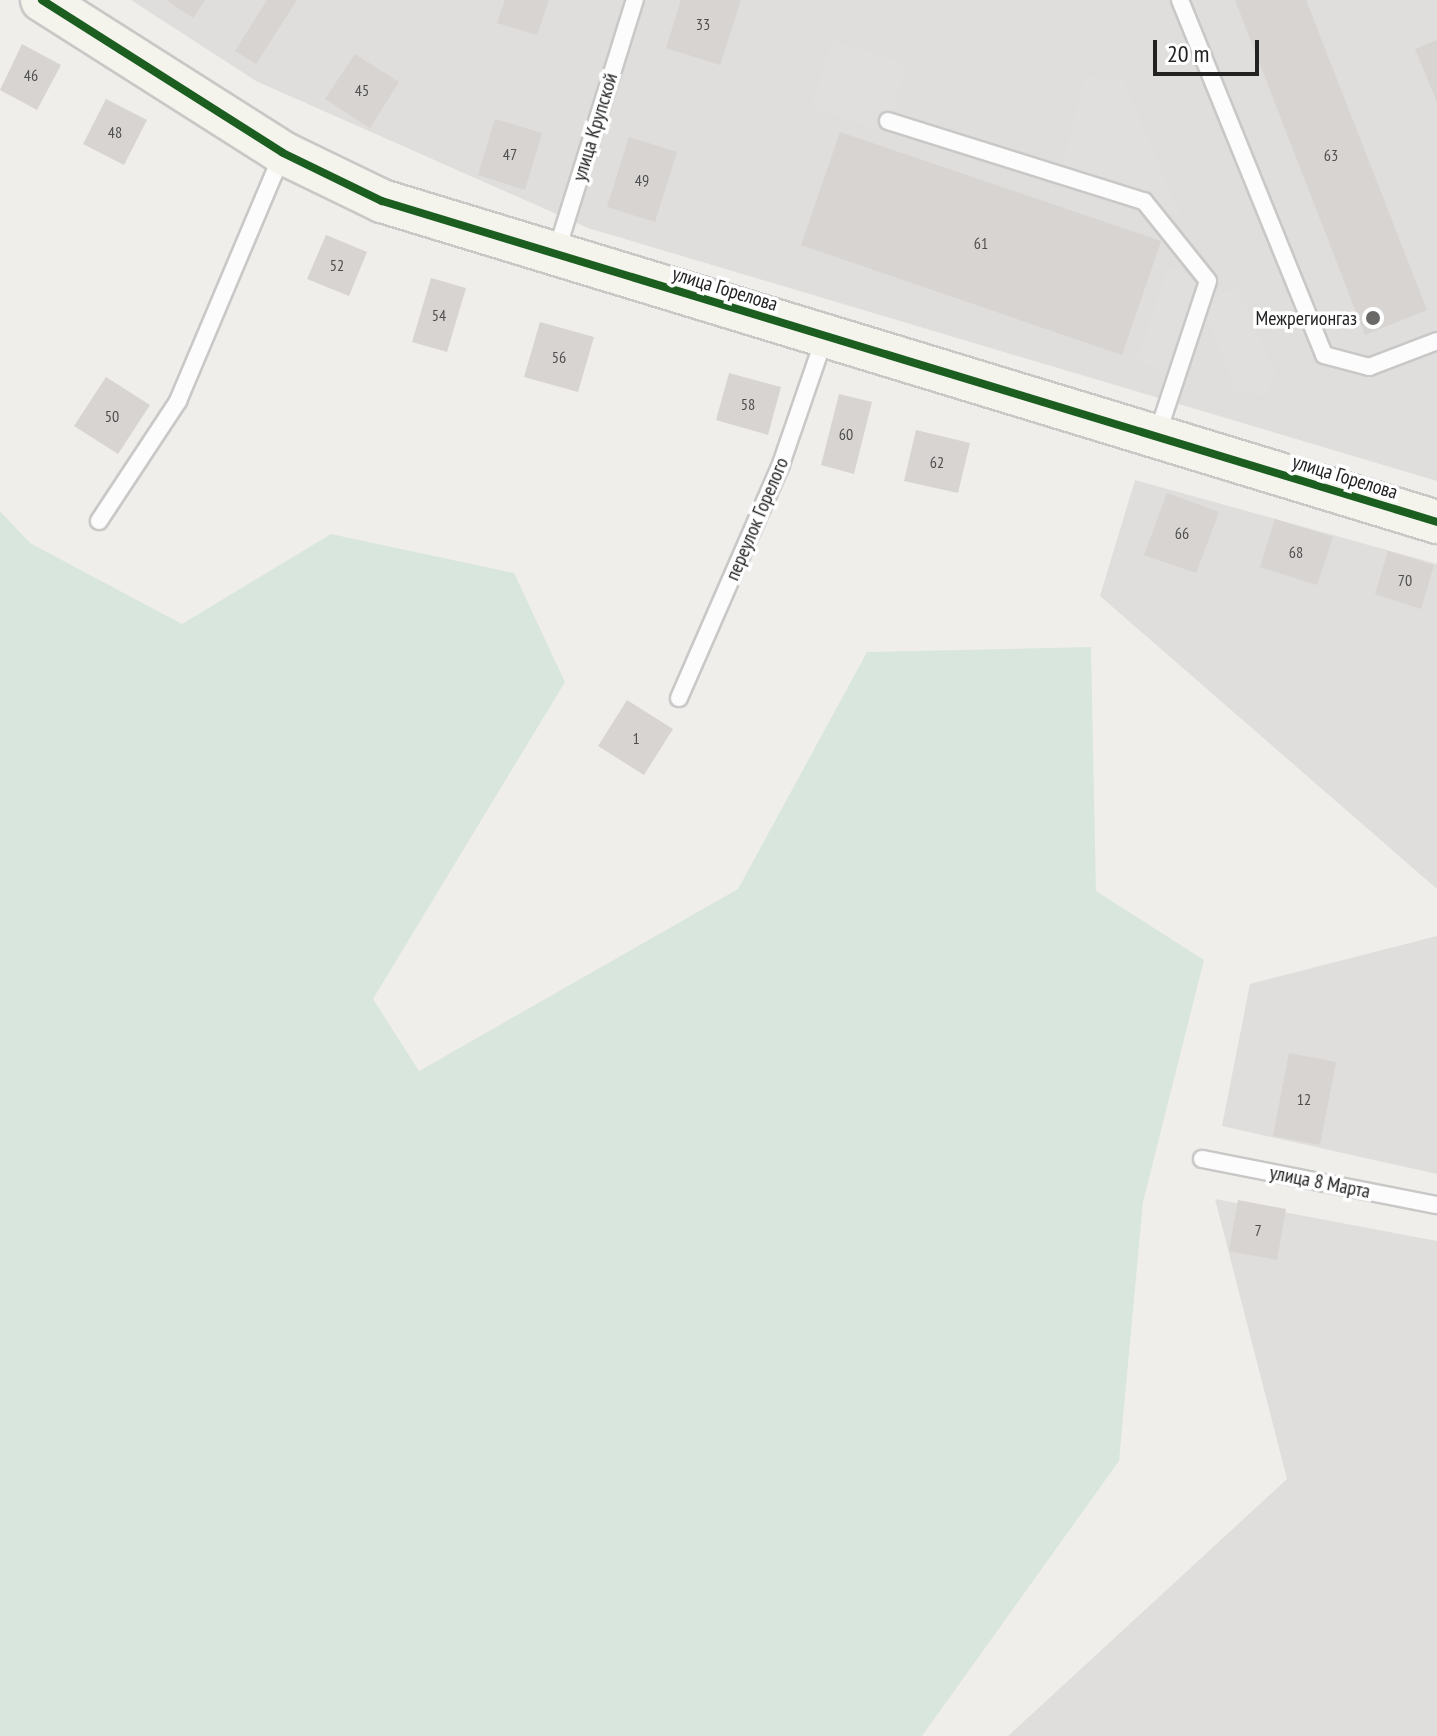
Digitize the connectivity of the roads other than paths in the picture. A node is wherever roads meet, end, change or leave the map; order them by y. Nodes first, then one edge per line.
1 (42, 0) edge
2 (635, 0) edge
3 (1180, 0) edge
4 (888, 121) dead end
5 (283, 153) junction
6 (556, 255) junction
7 (825, 336) junction
8 (1437, 341) edge
9 (1156, 436) junction
10 (99, 521) dead end
11 (1437, 522) edge
12 (679, 698) dead end
13 (1202, 1159) dead end
14 (1437, 1205) edge

1 - 5 street, улица Горелова
2 - 6 lane, улица Крупской
3 - 8 lane
4 - 9 lane
5 - 6 street, улица Горелова
5 - 10 lane
6 - 7 street, улица Горелова
7 - 9 street, улица Горелова
7 - 12 lane, переулок Горелого
9 - 11 street, улица Горелова
13 - 14 lane, улица 8 Марта

